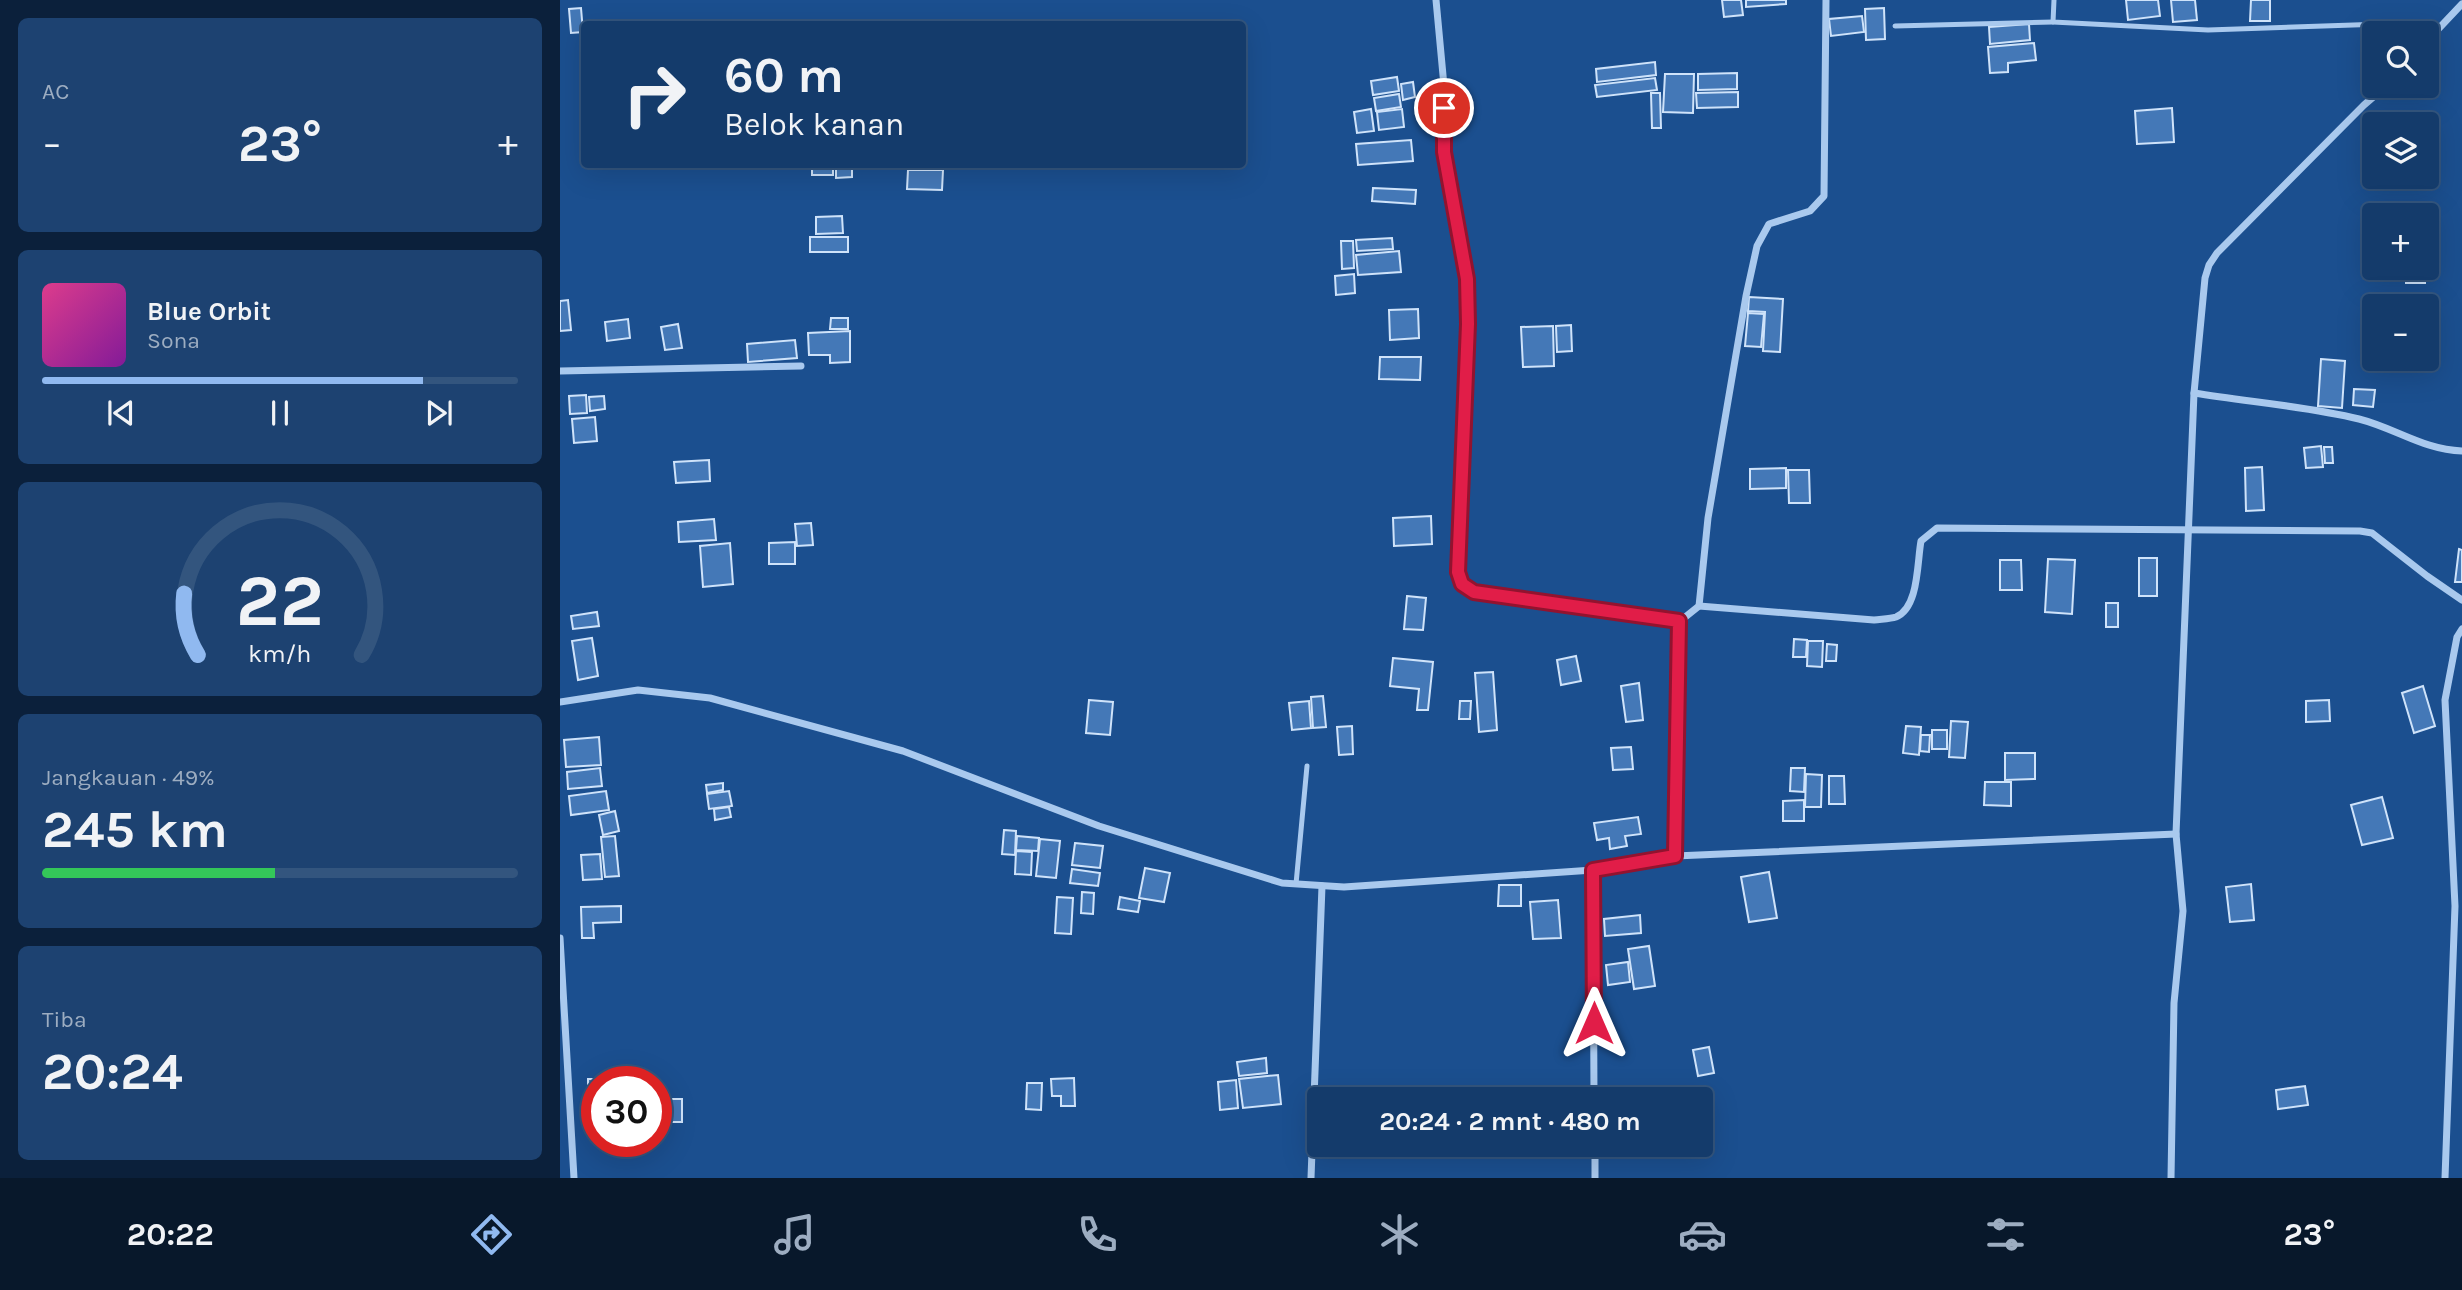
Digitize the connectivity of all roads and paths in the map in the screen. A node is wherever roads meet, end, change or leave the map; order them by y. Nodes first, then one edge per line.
1 (1436, 0) edge
2 (1826, 0) edge
3 (2054, 0) edge
4 (2462, 4) edge
5 (2053, 22) junction
6 (2362, 25) edge
7 (1895, 26) dead end
8 (2439, 28) edge
9 (2372, 98) edge
10 (801, 366) dead end
11 (560, 371) edge
12 (2194, 393) junction
13 (2462, 451) edge
14 (2188, 529) junction
15 (2462, 600) edge
16 (1699, 606) junction
17 (1679, 621) junction
18 (2462, 629) edge
19 (2460, 638) edge
20 (560, 702) edge
21 (1307, 766) dead end
22 (2176, 834) junction
23 (1675, 856) junction
24 (1593, 870) junction
25 (1296, 884) junction
26 (1322, 886) junction
27 (560, 938) edge
28 (564, 1061) edge
29 (1594, 1087) edge
30 (1595, 1157) edge
31 (574, 1178) edge
32 (1311, 1178) edge
33 (1595, 1178) edge
34 (2171, 1178) edge
35 (2445, 1178) edge

1 - 17 street
2 - 16 street
3 - 5 lane
4 - 8 street
5 - 6 lane
5 - 7 lane
9 - 12 street
10 - 11 street
12 - 13 street
12 - 14 street
14 - 15 street
14 - 16 street
14 - 22 street
16 - 17 street
17 - 23 street
18 - 19 street
19 - 35 street
20 - 25 street
21 - 25 lane
22 - 23 street
22 - 34 street
23 - 24 street
24 - 26 street
24 - 29 street
25 - 26 street
26 - 32 street
27 - 28 street
28 - 31 street
30 - 33 street

